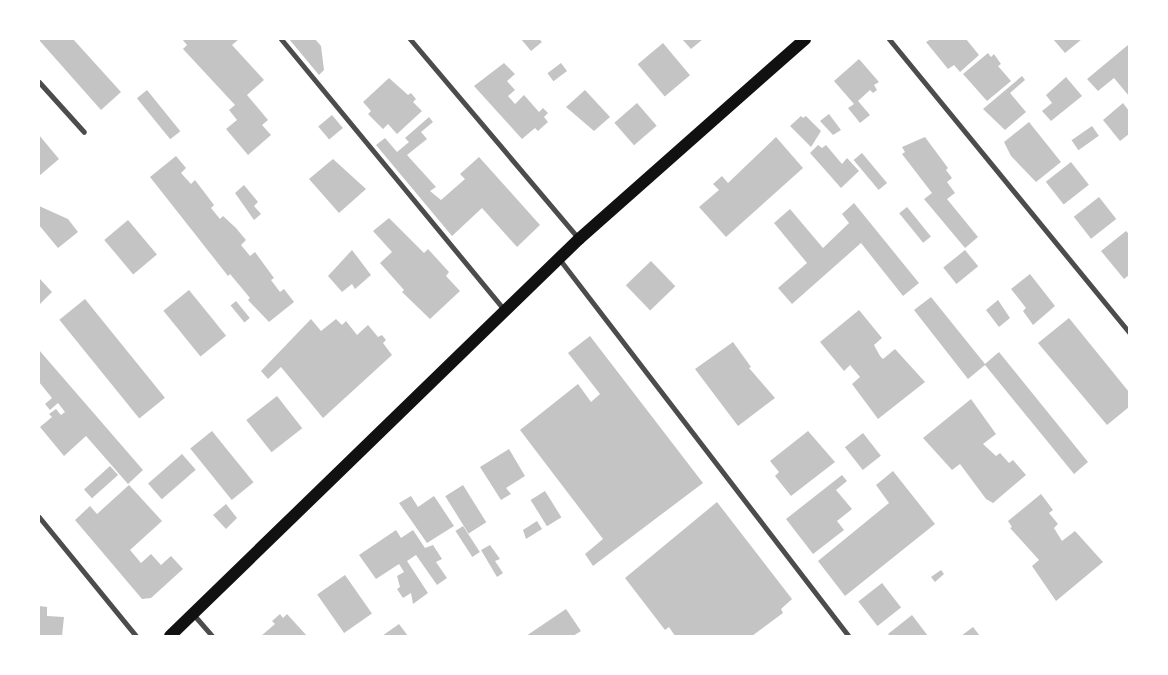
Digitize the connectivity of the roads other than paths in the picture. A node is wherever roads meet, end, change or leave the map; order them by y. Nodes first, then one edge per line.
1 (281, 39) edge
2 (410, 39) edge
3 (805, 39) edge
4 (889, 39) edge
5 (39, 82) edge
6 (84, 132) dead end
7 (579, 239) junction
8 (559, 258) junction
9 (505, 311) junction
10 (1129, 332) edge
11 (39, 517) edge
12 (193, 614) junction
13 (136, 636) edge
14 (170, 636) edge
15 (212, 636) edge
16 (848, 636) edge

1 - 9 street
2 - 7 street
3 - 7 main road
4 - 10 street
5 - 6 street
7 - 8 main road
8 - 9 main road
8 - 16 street
9 - 12 main road
11 - 13 street
12 - 14 main road
12 - 15 street

